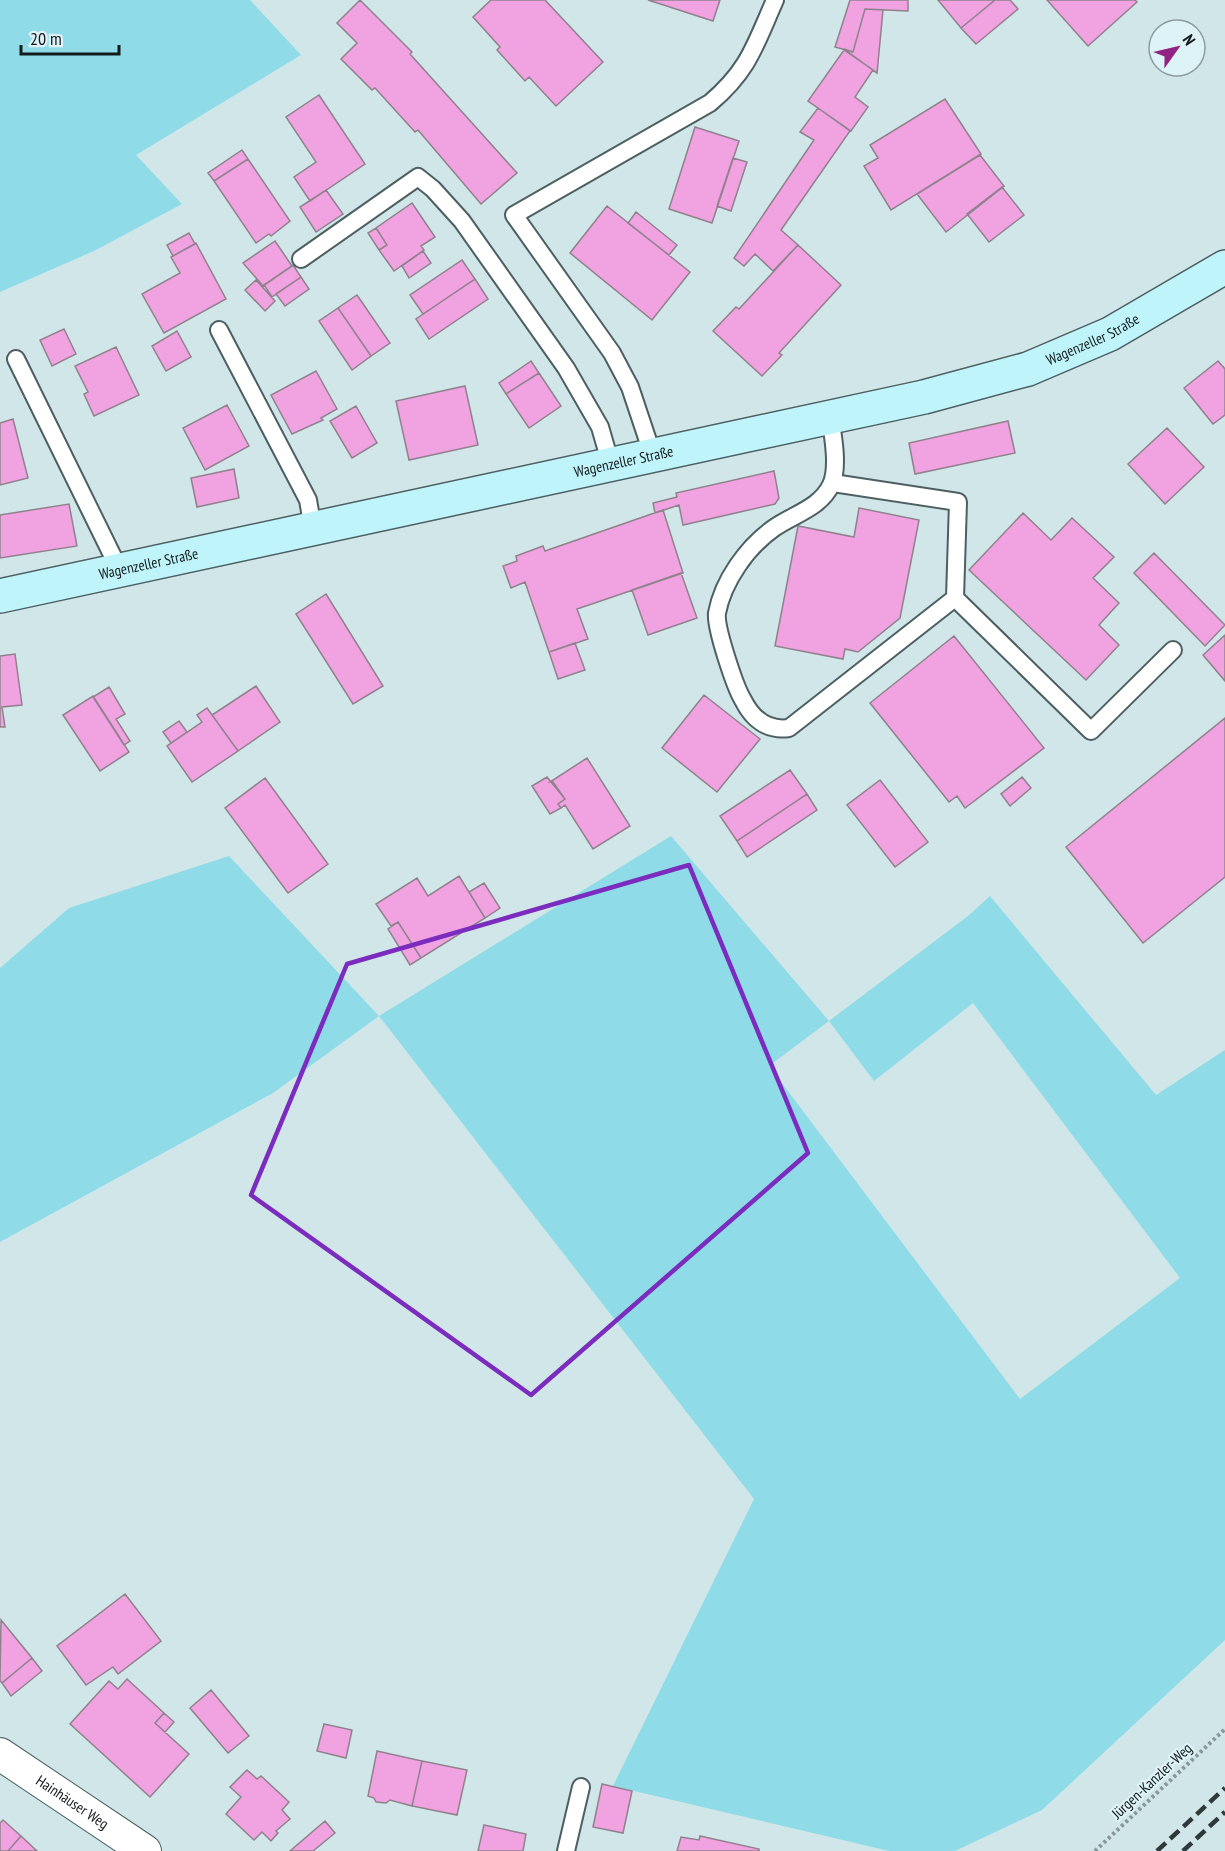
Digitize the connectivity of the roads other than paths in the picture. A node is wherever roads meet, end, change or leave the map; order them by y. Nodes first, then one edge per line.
1 (775, 0) edge
2 (301, 259) dead end
3 (1225, 267) edge
4 (219, 330) dead end
5 (16, 359) dead end
6 (830, 417) junction
7 (653, 456) junction
8 (611, 465) junction
9 (833, 483) junction
10 (313, 530) junction
11 (120, 572) junction
12 (0, 596) edge
13 (955, 598) junction
14 (1173, 650) dead end
15 (0, 1754) edge
16 (581, 1787) dead end
17 (145, 1851) edge
18 (566, 1851) edge

1 - 7 lane
2 - 8 lane
3 - 6 main road, Wagenzeller Straße
4 - 10 lane
5 - 11 lane
6 - 7 main road, Wagenzeller Straße
6 - 9 lane
7 - 8 main road, Wagenzeller Straße
8 - 10 main road, Wagenzeller Straße
9 - 13 lane
9 - 13 lane
10 - 11 main road, Wagenzeller Straße
11 - 12 main road, Wagenzeller Straße
13 - 14 lane
15 - 17 street, Hainhäuser Weg
16 - 18 lane

